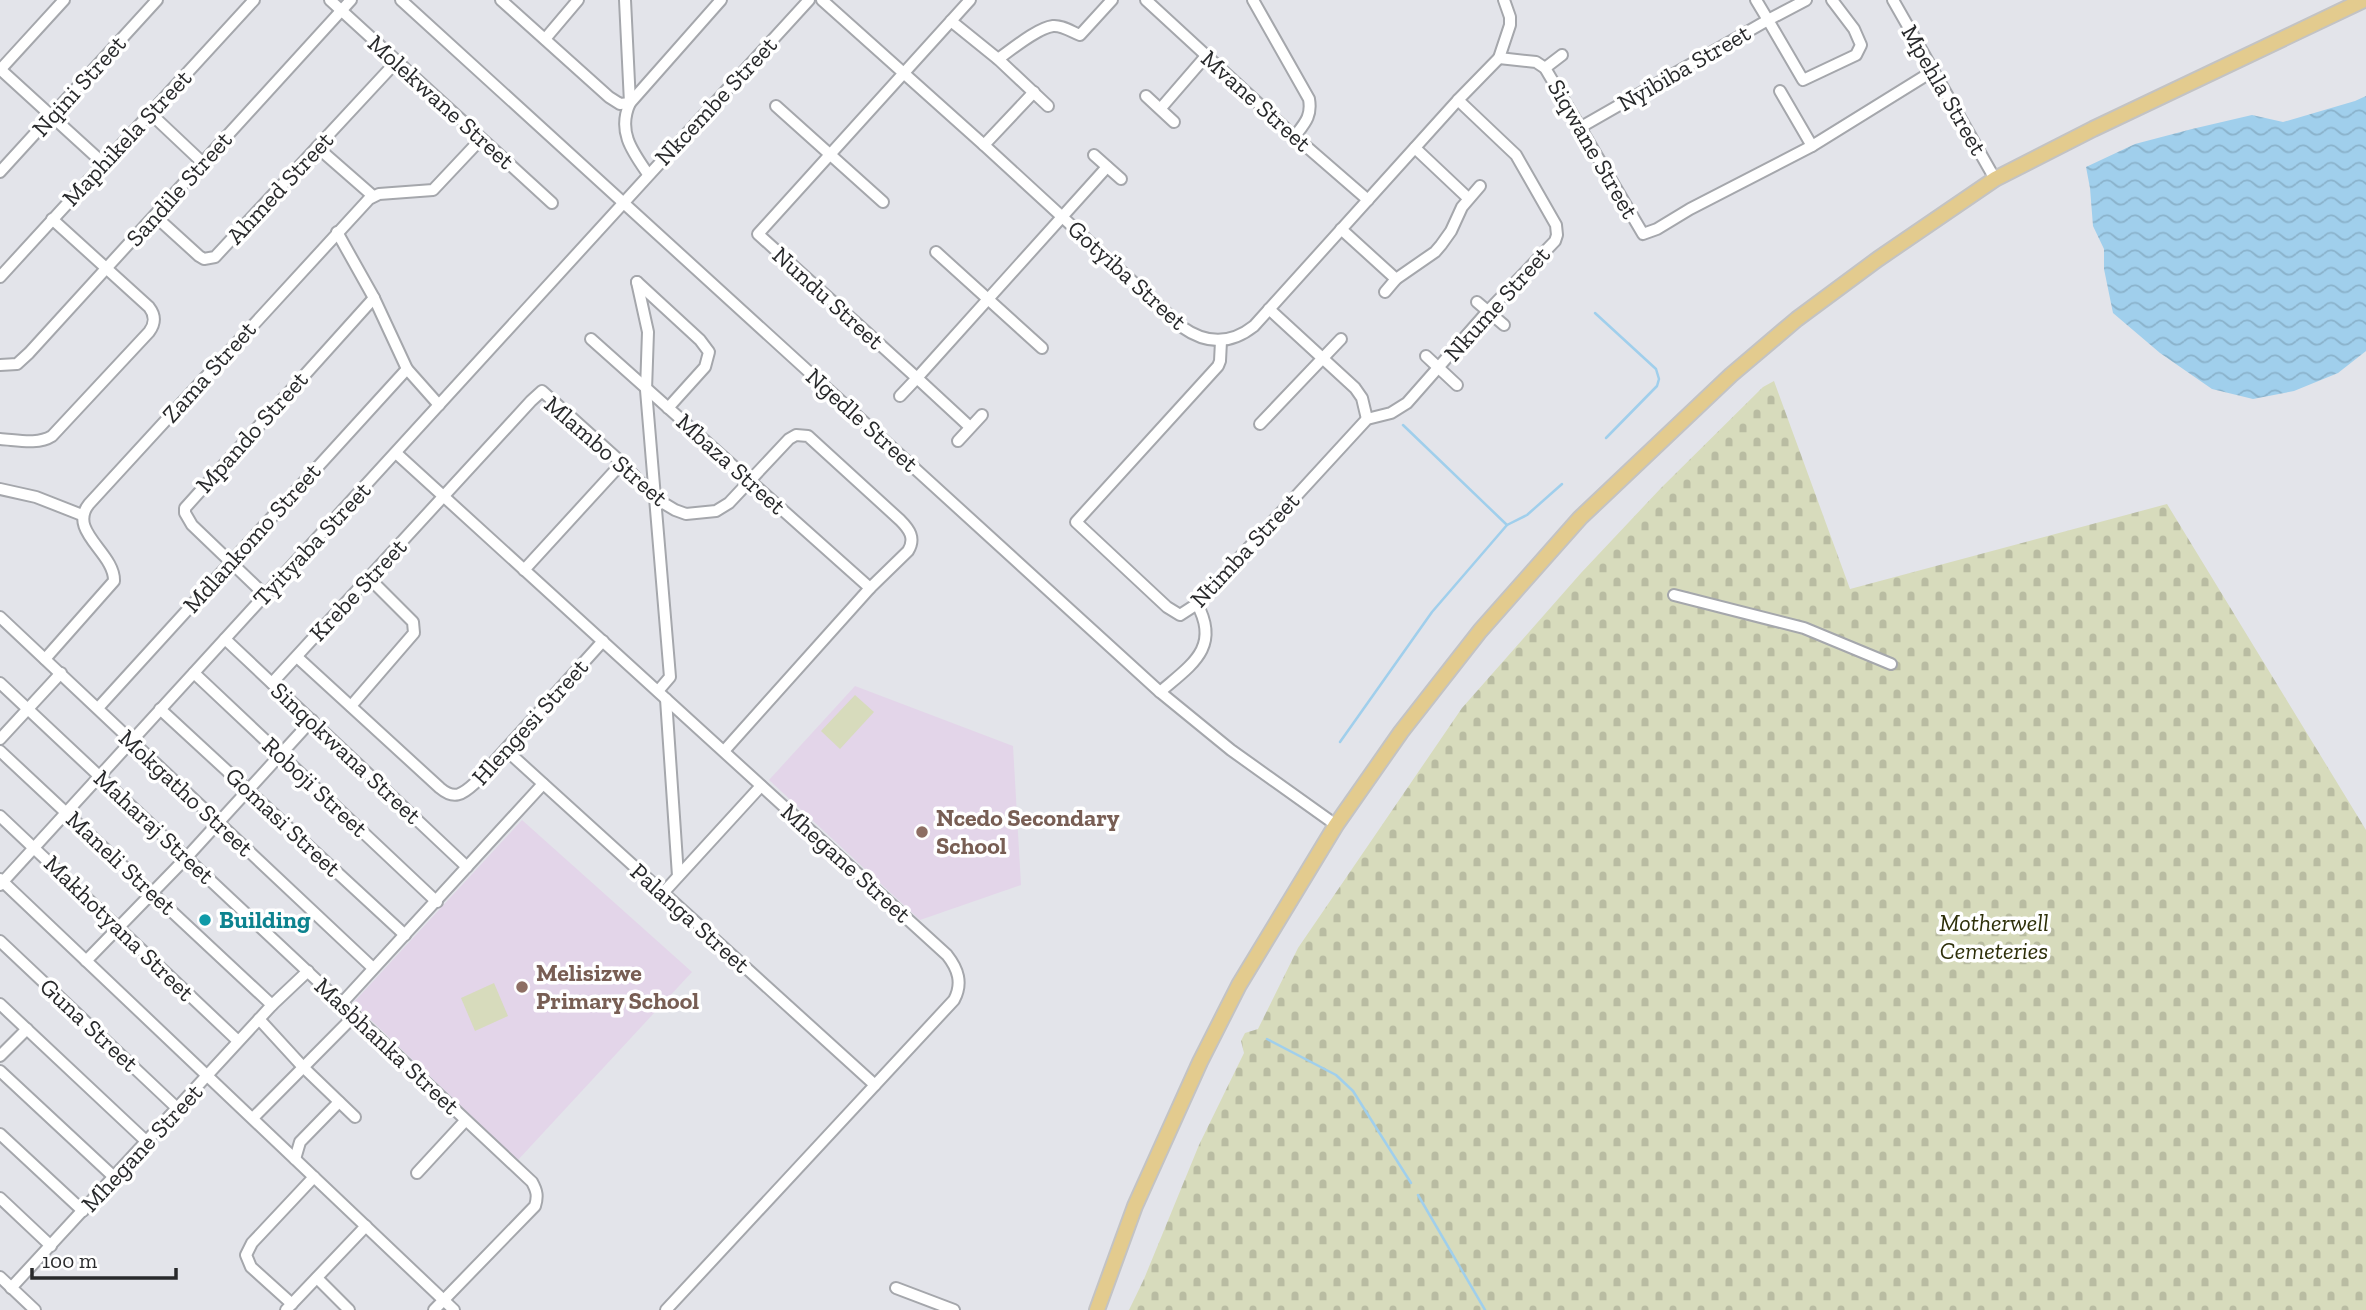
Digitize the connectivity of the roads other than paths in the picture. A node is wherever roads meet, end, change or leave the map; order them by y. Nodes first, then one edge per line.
1 (64, 0) edge
2 (157, 0) edge
3 (254, 0) edge
4 (330, 0) edge
5 (351, 0) edge
6 (401, 0) edge
7 (501, 0) edge
8 (578, 0) edge
9 (625, 0) edge
10 (721, 0) edge
11 (808, 0) edge
12 (822, 0) edge
13 (970, 0) edge
14 (1112, 0) edge
15 (1146, 0) edge
16 (1253, 0) edge
17 (1504, 0) edge
18 (1756, 0) edge
19 (1806, 0) edge
20 (1832, 0) edge
21 (1893, 0) edge
22 (2364, 0) edge
23 (341, 10) junction
24 (1768, 20) junction
25 (951, 21) junction
26 (545, 40) junction
27 (1562, 55) dead end
28 (1206, 56) junction
29 (1499, 58) junction
30 (998, 59) junction
31 (396, 62) junction
32 (1545, 68) junction
33 (0, 70) edge
34 (1933, 71) junction
35 (903, 72) junction
36 (1034, 92) junction
37 (1780, 92) dead end
38 (1146, 96) dead end
39 (1458, 100) junction
40 (630, 103) junction
41 (776, 106) dead end
42 (1048, 106) dead end
43 (1161, 108) junction
44 (150, 113) junction
45 (51, 117) junction
46 (1174, 122) dead end
47 (1581, 127) junction
48 (1295, 136) junction
49 (481, 139) junction
50 (984, 145) junction
51 (1812, 146) junction
52 (317, 147) junction
53 (1415, 148) junction
54 (829, 153) junction
55 (1094, 155) dead end
56 (103, 163) junction
57 (203, 163) junction
58 (1107, 167) junction
59 (0, 172) edge
60 (648, 174) junction
61 (1121, 179) dead end
62 (1995, 179) junction
63 (1480, 186) dead end
64 (373, 196) junction
65 (1468, 198) junction
66 (1368, 200) junction
67 (623, 202) junction
68 (883, 202) dead end
69 (552, 203) dead end
70 (155, 216) junction
71 (1062, 217) junction
72 (52, 219) junction
73 (1341, 229) junction
74 (337, 232) junction
75 (936, 252) dead end
76 (107, 268) junction
77 (0, 277) edge
78 (1396, 279) junction
79 (1385, 292) dead end
80 (374, 298) junction
81 (989, 298) junction
82 (1477, 302) dead end
83 (1269, 309) junction
84 (1488, 311) junction
85 (1504, 324) dead end
86 (591, 339) dead end
87 (1341, 339) dead end
88 (1221, 341) junction
89 (1042, 348) dead end
90 (1426, 356) dead end
91 (1322, 358) junction
92 (0, 365) edge
93 (1439, 367) junction
94 (407, 369) junction
95 (917, 378) junction
96 (1457, 385) dead end
97 (646, 390) junction
98 (900, 396) dead end
99 (439, 405) junction
100 (668, 408) junction
101 (982, 415) dead end
102 (1367, 419) junction
103 (1260, 424) dead end
104 (970, 427) junction
105 (0, 439) edge
106 (958, 441) dead end
107 (396, 453) junction
108 (622, 463) junction
109 (751, 481) junction
110 (0, 489) edge
111 (444, 497) junction
112 (655, 498) junction
113 (82, 514) junction
114 (231, 561) junction
115 (524, 570) junction
116 (369, 578) junction
117 (870, 588) junction
118 (265, 595) junction
119 (1674, 595) dead end
120 (1197, 604) junction
121 (0, 617) edge
122 (225, 639) junction
123 (603, 641) junction
124 (297, 657) junction
125 (45, 659) junction
126 (1891, 664) dead end
127 (61, 673) junction
128 (194, 673) junction
129 (0, 683) edge
130 (272, 683) junction
131 (1160, 692) junction
132 (662, 695) junction
133 (351, 706) junction
134 (99, 708) junction
135 (28, 709) junction
136 (160, 709) junction
137 (312, 720) junction
138 (0, 739) edge
139 (131, 741) junction
140 (506, 750) junction
141 (0, 751) edge
142 (724, 751) junction
143 (280, 754) junction
144 (99, 774) junction
145 (543, 784) junction
146 (761, 786) junction
147 (248, 790) junction
148 (66, 812) junction
149 (0, 816) edge
150 (217, 822) junction
151 (1336, 825) junction
152 (34, 847) junction
153 (187, 857) junction
154 (467, 867) junction
155 (678, 876) junction
156 (1, 882) edge
157 (152, 892) junction
158 (663, 893) junction
159 (437, 902) junction
160 (118, 927) junction
161 (405, 935) junction
162 (0, 941) edge
163 (86, 961) junction
164 (373, 968) junction
165 (308, 971) junction
166 (342, 1003) junction
167 (0, 1004) edge
168 (272, 1004) junction
169 (355, 1016) junction
170 (259, 1019) junction
171 (27, 1029) junction
172 (239, 1041) junction
173 (0, 1056) edge
174 (303, 1067) junction
175 (0, 1072) edge
176 (208, 1076) junction
177 (875, 1085) junction
178 (339, 1102) junction
179 (178, 1109) junction
180 (355, 1117) dead end
181 (253, 1118) junction
182 (466, 1121) junction
183 (0, 1134) edge
184 (147, 1142) junction
185 (295, 1159) junction
186 (417, 1173) dead end
187 (114, 1177) junction
188 (314, 1177) junction
189 (0, 1198) edge
190 (83, 1211) junction
191 (366, 1226) junction
192 (51, 1246) junction
193 (0, 1277) edge
194 (317, 1278) junction
195 (11, 1288) junction
196 (896, 1288) dead end
197 (444, 1300) junction
198 (289, 1307) edge
199 (34, 1310) edge
200 (349, 1310) edge
201 (434, 1310) edge
202 (454, 1310) edge
203 (667, 1310) edge
204 (954, 1310) edge
205 (1097, 1310) edge

1 - 33 street
2 - 45 street, Nqini Street
3 - 44 street, Maphikela Street
4 - 23 street, Molekwane Street
5 - 23 street, Sandile Street
6 - 67 street, Ngedle Street
7 - 26 street
8 - 26 street
9 - 40 street
10 - 40 street
11 - 60 street, Nkcembe Street
12 - 35 street, Gotyiba Street
13 - 25 street, Nundu Street
14 - 30 street
15 - 28 street, Mvane Street
16 - 48 street
17 - 29 street
18 - 24 street, Nyibiba Street
19 - 24 street
20 - 24 street
21 - 34 street, Mpehla Street
22 - 62 main road
23 - 31 street, Molekwane Street
23 - 57 street, Sandile Street
24 - 47 street, Nyibiba Street
25 - 30 street
25 - 35 street, Nundu Street
26 - 40 street
27 - 32 street
28 - 43 street
28 - 48 street, Mvane Street
29 - 32 street, Siqwane Street
29 - 39 street
30 - 36 street
31 - 49 street, Molekwane Street
31 - 52 street, Ahmed Street
32 - 47 street, Siqwane Street
33 - 45 street
34 - 51 street
34 - 62 street, Mpehla Street
35 - 50 street, Gotyiba Street
35 - 54 street, Nundu Street
36 - 42 street
36 - 50 street
37 - 51 street
38 - 43 street
39 - 53 street
39 - 84 street, Nkume Street
40 - 60 street
41 - 54 street
43 - 46 street
44 - 56 street, Maphikela Street
44 - 57 street
45 - 56 street
45 - 59 street, Nqini Street
47 - 51 street, Siqwane Street
48 - 66 street, Mvane Street
49 - 64 street
49 - 69 street, Molekwane Street
50 - 71 street, Gotyiba Street
52 - 64 street
52 - 70 street, Ahmed Street
53 - 65 street
53 - 66 street
54 - 68 street
54 - 95 street, Nundu Street
55 - 58 street
56 - 72 street, Maphikela Street
57 - 70 street, Sandile Street
58 - 61 street
58 - 71 street
60 - 67 street, Nkcembe Street
62 - 151 main road
63 - 65 street
64 - 74 street, Zama Street
65 - 78 street
66 - 73 street
67 - 99 street, Tyityaba Street
67 - 131 street, Ngedle Street
70 - 76 street, Sandile Street
71 - 81 street
71 - 88 street, Gotyiba Street
72 - 76 street
72 - 77 street, Maphikela Street
73 - 78 street
73 - 83 street
74 - 80 street
74 - 113 street, Zama Street
75 - 81 street
76 - 92 street, Sandile Street
76 - 105 street
78 - 79 street
80 - 94 street
80 - 114 street, Mpando Street
81 - 89 street
81 - 95 street
82 - 84 street
83 - 88 street
83 - 91 street
84 - 85 street
84 - 93 street, Nkume Street
86 - 97 street, Mbaza Street
87 - 91 street
88 - 120 street, Ntimba Street
90 - 93 street
91 - 102 street
91 - 103 street
93 - 96 street
93 - 102 street, Nkume Street
94 - 99 street
94 - 114 street, Mdlankomo Street
95 - 98 street
95 - 104 street, Nundu Street
97 - 100 street, Mbaza Street
97 - 100 street
97 - 112 street
99 - 107 street, Tyityaba Street
100 - 109 street, Mbaza Street
101 - 104 street
102 - 120 street, Ntimba Street
104 - 106 street
107 - 111 street, Mhegane Street
107 - 118 street, Tyityaba Street
108 - 111 street, Mlambo Street
108 - 112 street, Mlambo Street
108 - 115 street
109 - 112 street, Mlambo Street
109 - 117 street, Mbaza Street
109 - 117 street, Mlambo Street
110 - 113 street
111 - 115 street, Mhegane Street
111 - 116 street, Krebe Street
112 - 132 street
113 - 125 street
114 - 118 street, Mpando Street
114 - 134 street, Mdlankomo Street
115 - 123 street, Mhegane Street
116 - 124 street, Krebe Street
116 - 133 street
117 - 142 street, Mlambo Street
118 - 122 street, Tyityaba Street
119 - 126 street
120 - 131 street
121 - 125 street, Mokgatho Street
122 - 128 street, Tyityaba Street
122 - 130 street, Sinqokwana Street
123 - 132 street, Mhegane Street
123 - 140 street, Hlengesi Street
124 - 130 street, Krebe Street
124 - 133 street, Hlengesi Street
125 - 127 street, Mokgatho Street
127 - 134 street, Mokgatho Street
127 - 135 street
128 - 136 street, Tyityaba Street
128 - 143 street, Roboji Street
129 - 135 street, Maharaj Street
130 - 137 street, Sinqokwana Street
131 - 151 street, Ngedle Street
132 - 142 street, Mhegane Street
132 - 155 street
133 - 140 street, Hlengesi Street
134 - 139 street, Mokgatho Street
135 - 138 street
135 - 144 street, Maharaj Street
136 - 139 street, Tyityaba Street
136 - 147 street, Gomasi Street
137 - 143 street
137 - 154 street, Sinqokwana Street
139 - 144 street, Tyityaba Street
139 - 150 street, Mokgatho Street
140 - 145 street, Palanga Street
141 - 148 street, Maneli Street
142 - 146 street, Mhegane Street
143 - 147 street
143 - 159 street, Roboji Street
144 - 148 street, Tyityaba Street
144 - 153 street, Maharaj Street
145 - 154 street
145 - 158 street, Palanga Street
146 - 155 street
146 - 177 street, Mhegane Street
147 - 150 street
147 - 161 street, Gomasi Street
148 - 152 street, Tyityaba Street
148 - 157 street, Maneli Street
149 - 152 street, Makhotyana Street
150 - 153 street
150 - 164 street, Mokgatho Street
151 - 205 main road
152 - 156 street, Tyityaba Street
152 - 160 street, Makhotyana Street
153 - 157 street
153 - 165 street, Maharaj Street
154 - 159 street
155 - 158 street
156 - 163 street, Mhegane Street
157 - 160 street
157 - 168 street, Maneli Street
158 - 177 street, Palanga Street
159 - 161 street
160 - 163 street
160 - 172 street, Makhotyana Street
161 - 164 street
162 - 179 street, Guna Street
163 - 176 street, Mhegane Street
164 - 166 street
165 - 166 street, Masbhanka Street
165 - 168 street
166 - 169 street, Masbhanka Street
167 - 171 street
168 - 170 street
169 - 174 street
169 - 182 street, Masbhanka Street
170 - 172 street
170 - 174 street
171 - 173 street
171 - 184 street
172 - 176 street
174 - 178 street
174 - 181 street
175 - 187 street
176 - 179 street, Mhegane Street
176 - 181 street, Mhegane Street
177 - 203 street, Mhegane Street
178 - 180 street
178 - 185 street
179 - 184 street, Mhegane Street
181 - 185 street, Mhegane Street
182 - 186 street, Masbhanka Street
182 - 197 street, Masbhanka Street
183 - 190 street
184 - 187 street, Mhegane Street
185 - 188 street, Mhegane Street
187 - 190 street, Mhegane Street
188 - 191 street, Mhegane Street
188 - 198 street
189 - 192 street
190 - 192 street, Mhegane Street
191 - 194 street
191 - 197 street, Mhegane Street
192 - 195 street, Mhegane Street
193 - 195 street
194 - 198 street
194 - 200 street
195 - 199 street
196 - 204 street
197 - 201 street
197 - 202 street, Mhegane Street

